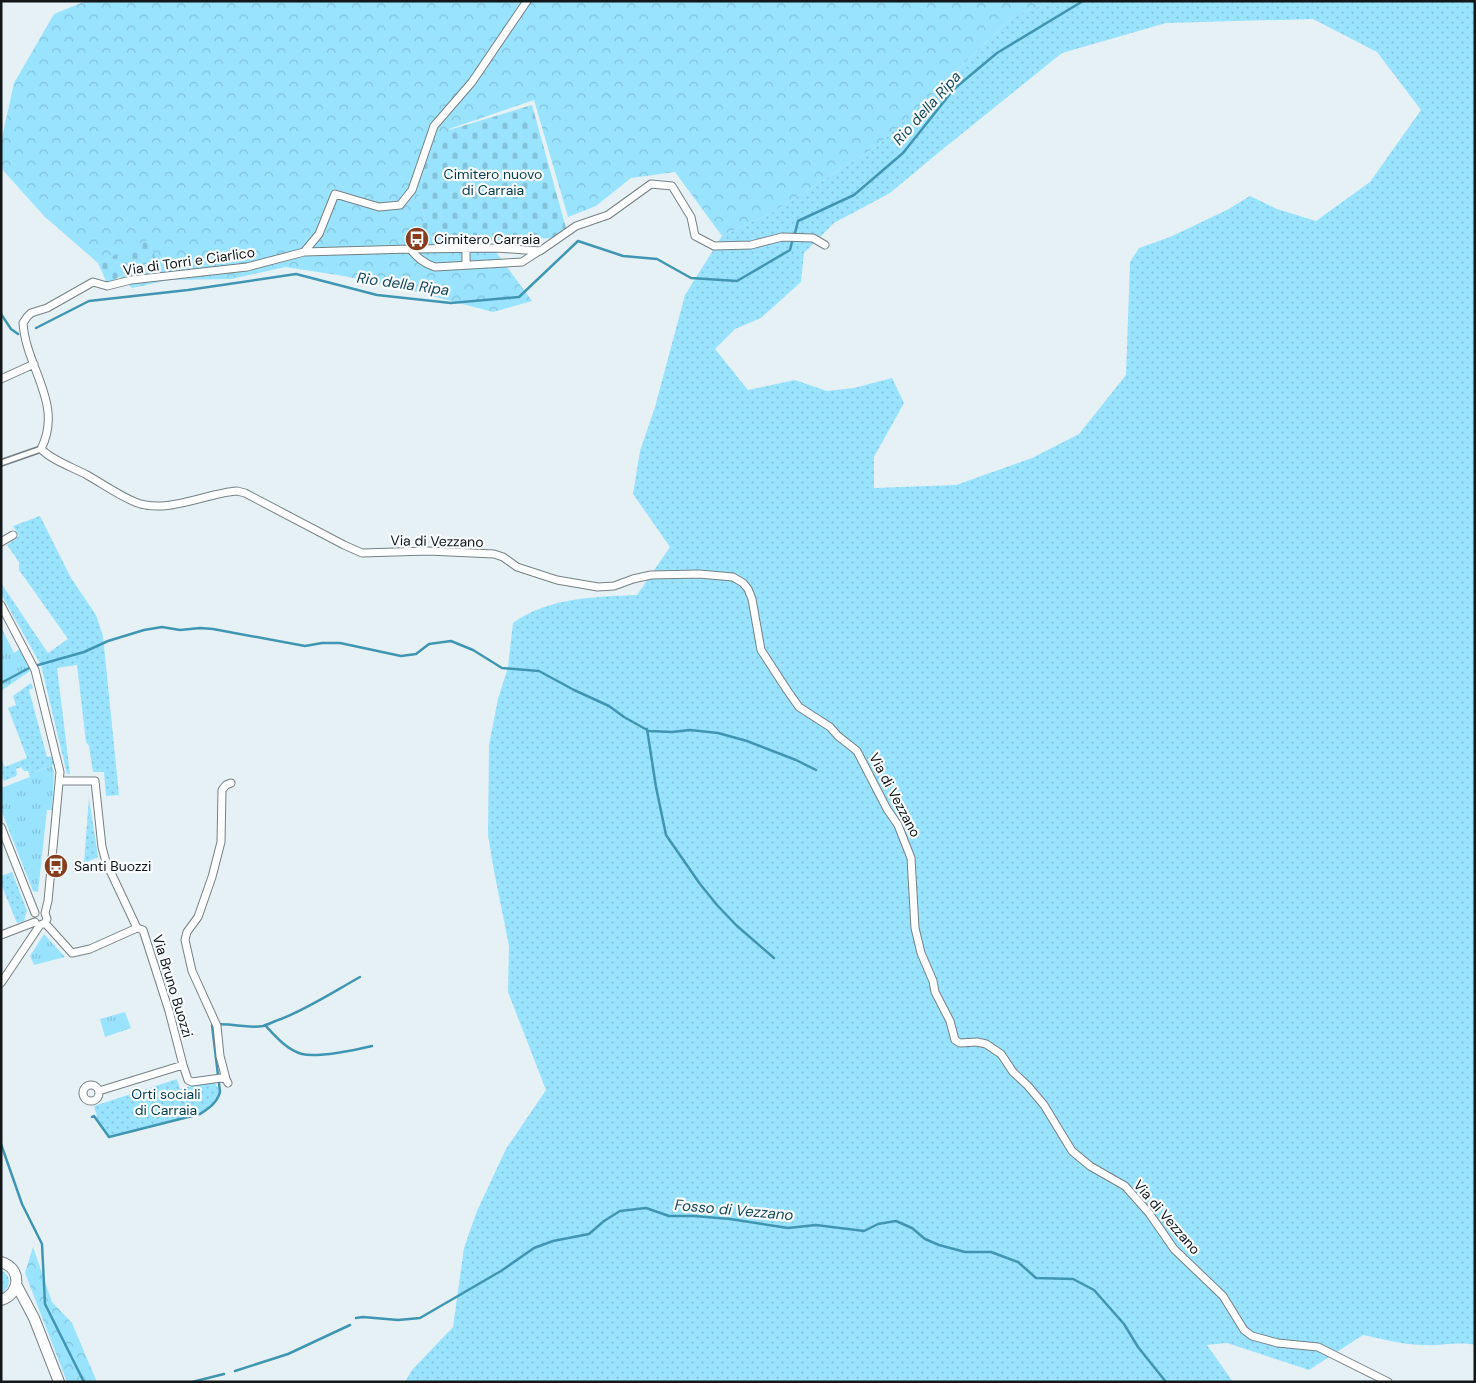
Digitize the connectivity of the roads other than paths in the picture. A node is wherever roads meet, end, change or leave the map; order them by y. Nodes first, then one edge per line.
1 (527, 1) edge
2 (825, 245) dead end
3 (410, 248) junction
4 (466, 248) junction
5 (540, 251) junction
6 (304, 252) junction
7 (466, 265) junction
8 (34, 364) junction
9 (1, 380) edge
10 (40, 449) junction
11 (1, 463) edge
12 (13, 535) dead end
13 (1, 542) edge
14 (1, 605) edge
15 (60, 781) junction
16 (231, 784) dead end
17 (1, 827) edge
18 (45, 912) junction
19 (35, 913) junction
20 (40, 924) junction
21 (137, 928) junction
22 (1, 935) edge
23 (1, 982) edge
24 (183, 1065) junction
25 (99, 1091) dead end
26 (2, 1260) edge
27 (17, 1286) junction
28 (4, 1299) edge
29 (26, 1304) junction
30 (59, 1382) edge
31 (1388, 1382) edge

1 - 6 street
2 - 5 street
3 - 4 street, Via di Torri e Ciarlico
3 - 6 street, Via di Torri e Ciarlico
3 - 7 street
4 - 5 street, Via di Torri e Ciarlico
4 - 7 street
5 - 7 street
6 - 8 street, Via di Torri e Ciarlico
8 - 9 street
8 - 10 street, Via di Torri e Ciarlico
10 - 11 street
10 - 31 street, Via di Vezzano
12 - 13 street
14 - 15 street
15 - 18 street
15 - 21 street, Via Bruno Buozzi
16 - 24 street, Via Bruno Buozzi
17 - 19 street
18 - 19 street
18 - 20 street
19 - 20 street
20 - 21 street
20 - 22 street
20 - 23 street
21 - 24 street, Via Bruno Buozzi
24 - 25 street
26 - 27 main road
27 - 28 main road
27 - 29 main road
28 - 29 main road
29 - 30 main road

